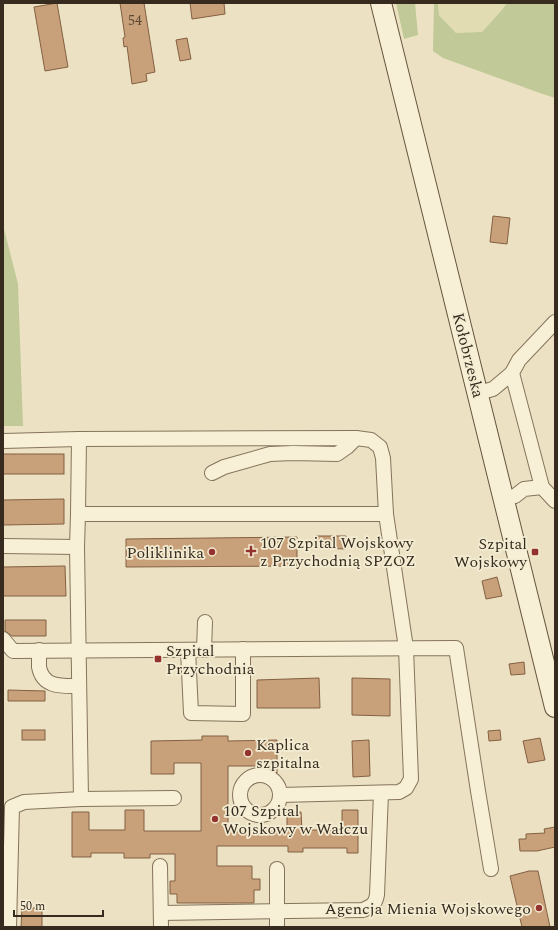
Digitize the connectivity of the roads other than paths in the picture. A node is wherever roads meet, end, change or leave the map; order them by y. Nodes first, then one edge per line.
1 (381, 3) edge
2 (555, 322) edge
3 (512, 373) junction
4 (478, 392) junction
5 (356, 438) junction
6 (79, 439) junction
7 (3, 441) edge
8 (212, 473) dead end
9 (542, 487) junction
10 (504, 499) junction
11 (555, 501) edge
12 (78, 514) junction
13 (386, 514) junction
14 (3, 546) edge
15 (77, 547) junction
16 (204, 622) dead end
17 (3, 639) edge
18 (406, 648) junction
19 (243, 649) junction
20 (39, 650) junction
21 (78, 650) junction
22 (188, 650) junction
23 (204, 650) junction
24 (8, 651) edge
25 (79, 686) junction
26 (555, 707) edge
27 (381, 793) junction
28 (280, 795) dead end
29 (81, 798) junction
30 (174, 798) dead end
31 (160, 866) dead end
32 (277, 869) dead end
33 (491, 869) dead end
34 (277, 912) junction
35 (161, 913) junction
36 (9, 927) edge
37 (161, 927) edge
38 (277, 927) edge

1 - 4 main road, Kołobrzeska
2 - 3 street
3 - 4 street
3 - 9 street
4 - 10 main road, Kołobrzeska
5 - 6 street
5 - 8 street
5 - 13 street
6 - 7 street
6 - 12 street
9 - 10 street
9 - 11 street
10 - 26 main road, Kołobrzeska
12 - 13 street
12 - 15 street
13 - 18 street
14 - 15 street
15 - 21 street
16 - 23 street
17 - 24 street
18 - 19 street
18 - 27 street
18 - 33 street
19 - 22 street
19 - 23 street
20 - 21 street
20 - 24 street
20 - 25 street
21 - 22 street
21 - 25 street
22 - 23 street
25 - 29 street
27 - 28 street
27 - 34 street
29 - 30 street
29 - 36 street
31 - 35 street
32 - 34 street
34 - 35 street
34 - 38 street
35 - 37 street

